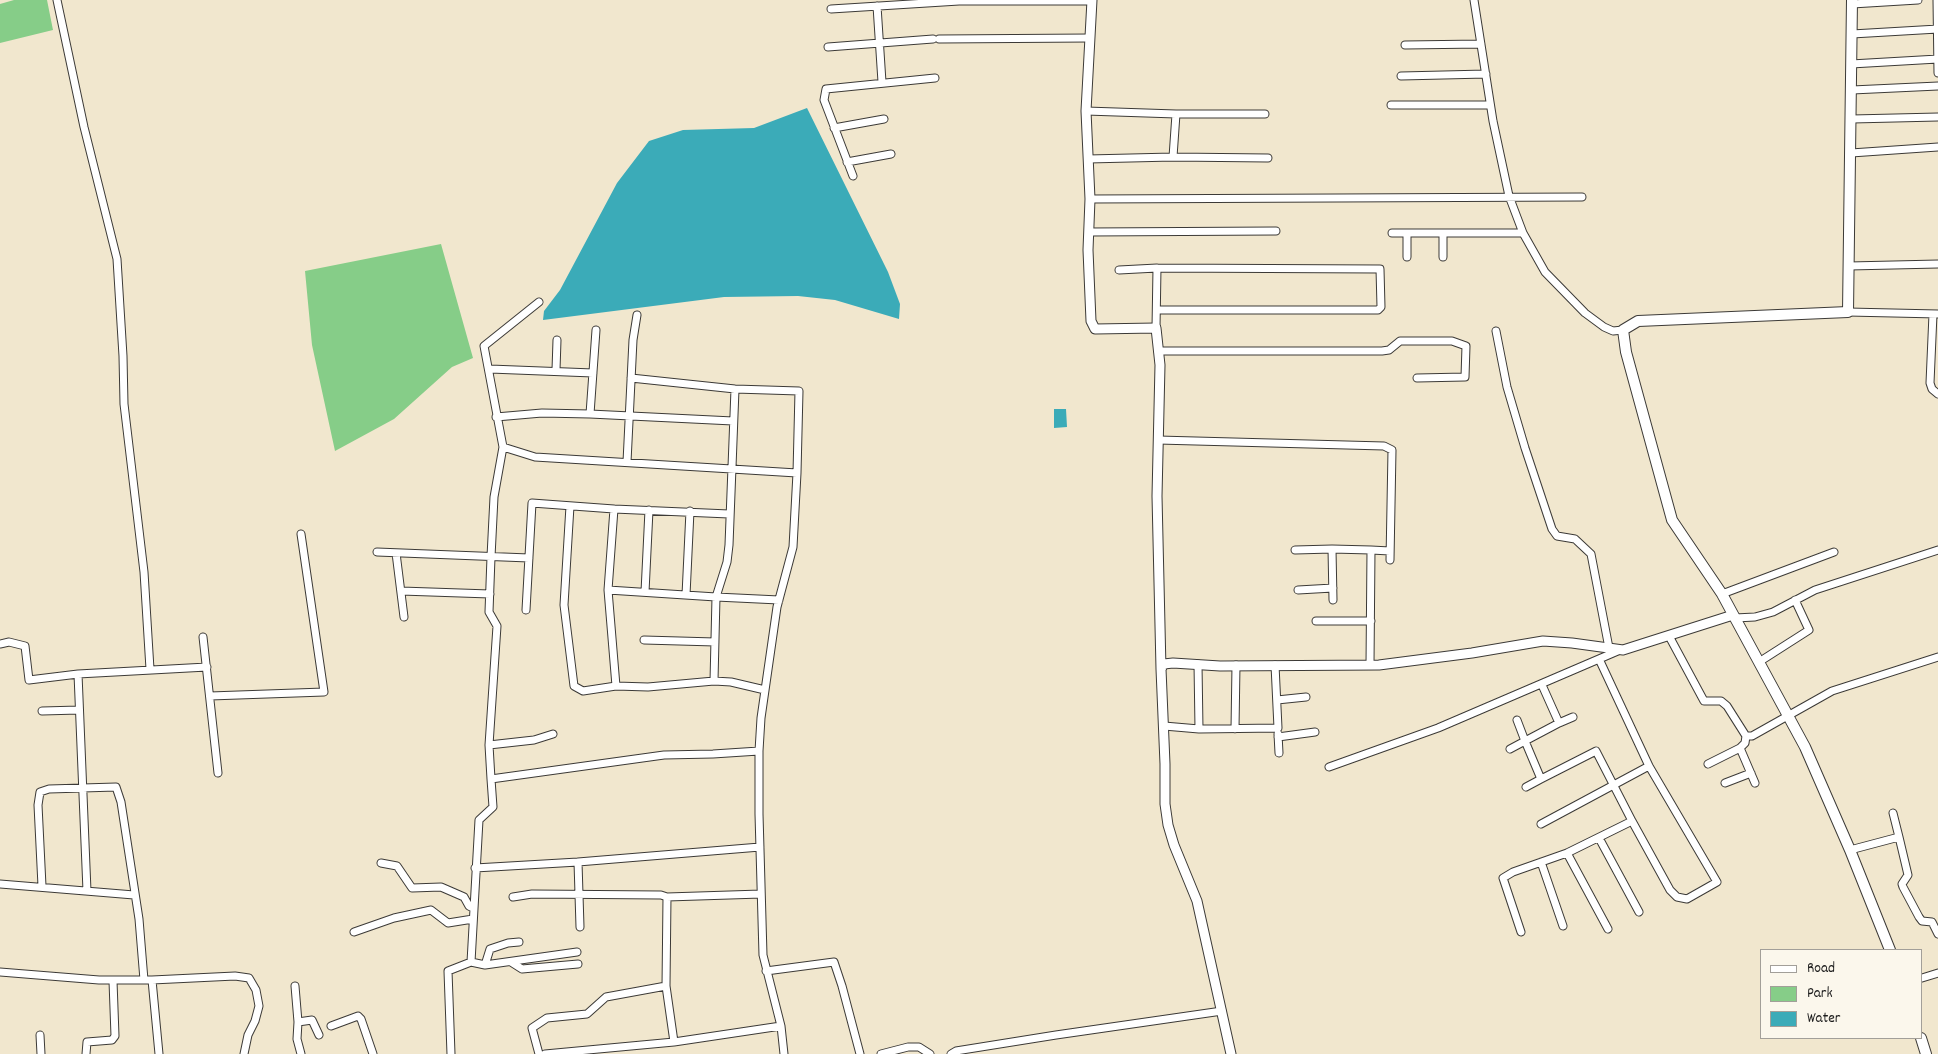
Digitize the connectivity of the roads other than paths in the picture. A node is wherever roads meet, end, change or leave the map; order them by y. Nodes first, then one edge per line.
1 (57, 0) edge
2 (1092, 0) edge
3 (1474, 0) edge
4 (1918, 0) edge
5 (1937, 0) edge
6 (956, 1) edge
7 (1852, 2) edge
8 (877, 6) junction
9 (831, 9) dead end
10 (1938, 29) edge
11 (1852, 34) junction
12 (1090, 38) junction
13 (879, 43) junction
14 (1481, 44) junction
15 (1405, 45) dead end
16 (828, 46) dead end
17 (1938, 59) edge
18 (1851, 64) junction
19 (1938, 73) edge
20 (1486, 74) junction
21 (1402, 76) dead end
22 (934, 78) dead end
23 (882, 82) junction
24 (1938, 86) edge
25 (1852, 90) junction
26 (1391, 105) dead end
27 (1490, 105) junction
28 (1086, 112) junction
29 (1176, 114) junction
30 (1265, 114) dead end
31 (1938, 116) edge
32 (884, 119) dead end
33 (1852, 119) junction
34 (834, 128) junction
35 (1938, 147) edge
36 (1851, 153) junction
37 (891, 154) dead end
38 (1173, 157) junction
39 (1268, 158) dead end
40 (1088, 159) junction
41 (847, 162) junction
42 (853, 176) dead end
43 (1508, 196) junction
44 (1582, 197) dead end
45 (1090, 199) junction
46 (1276, 231) dead end
47 (1089, 232) junction
48 (1392, 233) dead end
49 (1407, 233) junction
50 (1443, 233) junction
51 (1523, 233) junction
52 (1407, 257) dead end
53 (1443, 257) dead end
54 (1938, 264) edge
55 (1849, 266) junction
56 (1157, 268) junction
57 (1119, 270) dead end
58 (540, 302) dead end
59 (1157, 310) junction
60 (1848, 312) junction
61 (1935, 314) edge
62 (636, 315) dead end
63 (1156, 328) junction
64 (596, 330) dead end
65 (1623, 330) junction
66 (1496, 331) dead end
67 (557, 340) dead end
68 (1158, 351) junction
69 (490, 369) junction
70 (556, 370) junction
71 (593, 373) junction
72 (631, 378) junction
73 (1417, 378) dead end
74 (735, 389) junction
75 (1938, 394) edge
76 (590, 414) junction
77 (630, 416) junction
78 (496, 417) junction
79 (733, 421) junction
80 (1158, 440) junction
81 (503, 447) junction
82 (627, 462) junction
83 (730, 468) junction
84 (798, 472) junction
85 (570, 506) junction
86 (614, 509) junction
87 (649, 510) junction
88 (690, 511) junction
89 (729, 514) junction
90 (301, 534) dead end
91 (1332, 549) junction
92 (1295, 550) dead end
93 (1371, 550) junction
94 (1390, 550) junction
95 (1938, 550) edge
96 (377, 552) dead end
97 (396, 552) junction
98 (1834, 552) dead end
99 (492, 556) junction
100 (530, 558) junction
101 (1390, 560) dead end
102 (1333, 588) junction
103 (608, 590) junction
104 (1298, 590) dead end
105 (401, 591) junction
106 (645, 592) junction
107 (490, 594) junction
108 (1722, 594) junction
109 (686, 595) junction
110 (716, 597) junction
111 (779, 600) junction
112 (1333, 600) dead end
113 (1795, 600) junction
114 (526, 610) dead end
115 (404, 617) dead end
116 (1734, 617) junction
117 (1316, 621) dead end
118 (1371, 621) junction
119 (1669, 636) junction
120 (203, 637) dead end
121 (644, 640) dead end
122 (715, 642) junction
123 (0, 644) edge
124 (1609, 648) junction
125 (1620, 650) junction
126 (1938, 657) edge
127 (1599, 659) junction
128 (1759, 662) junction
129 (1198, 664) junction
130 (1236, 665) junction
131 (1275, 665) junction
132 (1370, 665) junction
133 (207, 667) junction
134 (1161, 669) junction
135 (150, 670) junction
136 (78, 674) junction
137 (714, 681) junction
138 (1542, 685) junction
139 (616, 686) junction
140 (765, 690) junction
141 (210, 696) junction
142 (1306, 697) dead end
143 (1277, 700) junction
144 (79, 710) junction
145 (42, 711) dead end
146 (1788, 716) junction
147 (1573, 717) dead end
148 (1517, 720) dead end
149 (1559, 723) junction
150 (1164, 726) junction
151 (1278, 728) junction
152 (1199, 729) junction
153 (1235, 729) junction
154 (1315, 732) dead end
155 (553, 734) dead end
156 (1746, 736) junction
157 (1278, 737) junction
158 (1526, 741) junction
159 (489, 744) junction
160 (1740, 748) junction
161 (1510, 749) dead end
162 (759, 750) junction
163 (1278, 753) dead end
164 (1708, 764) dead end
165 (1649, 766) junction
166 (1329, 767) dead end
167 (218, 773) dead end
168 (1751, 773) junction
169 (491, 779) junction
170 (1541, 779) junction
171 (1725, 783) dead end
172 (1755, 783) dead end
173 (1613, 785) junction
174 (1526, 787) dead end
175 (83, 788) junction
176 (1893, 813) dead end
177 (1632, 821) junction
178 (1540, 824) dead end
179 (1899, 837) junction
180 (1599, 838) junction
181 (760, 847) junction
182 (1850, 850) junction
183 (1567, 853) junction
184 (578, 862) junction
185 (1541, 862) junction
186 (381, 863) dead end
187 (475, 868) junction
188 (0, 884) edge
189 (42, 886) junction
190 (87, 891) junction
191 (761, 894) junction
192 (134, 895) junction
193 (580, 895) junction
194 (513, 897) dead end
195 (667, 897) junction
196 (473, 908) junction
197 (1639, 912) dead end
198 (473, 919) junction
199 (1563, 926) dead end
200 (580, 927) dead end
201 (1608, 928) dead end
202 (354, 932) dead end
203 (1521, 932) dead end
204 (1938, 934) edge
205 (519, 942) dead end
206 (1890, 949) edge
207 (577, 952) dead end
208 (471, 962) junction
209 (511, 962) junction
210 (578, 964) dead end
211 (485, 965) junction
212 (766, 971) junction
213 (0, 972) edge
214 (1938, 973) edge
215 (1923, 978) edge
216 (113, 980) junction
217 (144, 980) junction
218 (152, 980) junction
219 (295, 986) dead end
220 (666, 986) junction
221 (1222, 1011) junction
222 (298, 1022) junction
223 (330, 1026) dead end
224 (781, 1026) junction
225 (40, 1035) dead end
226 (319, 1035) dead end
227 (1921, 1039) edge
228 (674, 1042) junction
229 (42, 1054) edge
230 (86, 1054) edge
231 (159, 1054) edge
232 (244, 1054) edge
233 (301, 1054) edge
234 (373, 1054) edge
235 (452, 1054) edge
236 (539, 1054) edge
237 (545, 1054) edge
238 (784, 1054) edge
239 (860, 1054) edge
240 (880, 1054) edge
241 (930, 1054) edge
242 (951, 1054) edge
243 (1231, 1054) edge
244 (1926, 1054) edge

1 - 135 street
2 - 6 street
2 - 12 street
3 - 14 street
4 - 7 street
5 - 10 street
6 - 8 street
7 - 11 main road
8 - 9 street
8 - 13 street
10 - 11 street
10 - 17 street
11 - 18 main road
12 - 13 street
12 - 28 street
13 - 16 street
13 - 23 street
14 - 15 street
14 - 20 street
17 - 18 street
17 - 19 street
18 - 25 main road
20 - 21 street
20 - 27 street
22 - 23 street
23 - 34 street
24 - 25 street
25 - 33 main road
26 - 27 street
27 - 43 street
28 - 29 street
28 - 40 street
29 - 30 street
29 - 38 street
31 - 33 street
32 - 34 street
33 - 36 main road
34 - 41 street
35 - 36 street
36 - 55 main road
37 - 41 street
38 - 39 street
38 - 40 street
40 - 45 street
41 - 42 street
43 - 44 street
43 - 45 street
43 - 51 street
45 - 47 street
46 - 47 street
47 - 63 street
48 - 49 street
49 - 50 street
49 - 52 street
50 - 51 street
50 - 53 street
51 - 65 street
54 - 55 street
55 - 60 main road
56 - 57 street
56 - 59 street
56 - 59 street
58 - 69 street
59 - 63 street
60 - 61 street
60 - 65 main road
61 - 75 street
62 - 72 street
63 - 68 street
64 - 71 street
65 - 108 main road
66 - 124 street
67 - 70 street
68 - 73 street
68 - 80 street
69 - 70 street
69 - 78 street
70 - 71 street
71 - 76 street
72 - 74 street
72 - 77 street
74 - 79 street
74 - 84 street
76 - 77 street
76 - 78 street
77 - 79 street
77 - 82 street
78 - 81 street
79 - 83 street
80 - 94 street
80 - 134 street
81 - 82 street
81 - 99 street
82 - 83 street
83 - 84 street
83 - 89 street
84 - 111 street
85 - 86 street
85 - 100 street
85 - 139 street
86 - 87 street
86 - 103 street
87 - 88 street
87 - 106 street
88 - 89 street
88 - 109 street
89 - 110 street
90 - 141 street
91 - 92 street
91 - 93 street
91 - 102 street
93 - 94 street
93 - 118 street
94 - 101 street
95 - 113 street
96 - 97 street
97 - 99 street
97 - 105 street
98 - 108 street
99 - 100 street
99 - 107 street
100 - 114 street
102 - 104 street
102 - 112 street
103 - 106 street
103 - 139 street
105 - 107 street
105 - 115 street
106 - 109 street
107 - 159 street
108 - 116 main road
109 - 110 street
110 - 111 street
110 - 122 street
111 - 140 street
113 - 116 street
113 - 128 street
116 - 119 street
116 - 128 main road
117 - 118 street
118 - 132 street
119 - 125 street
119 - 156 street
120 - 133 street
121 - 122 street
122 - 137 street
123 - 136 street
124 - 125 street
124 - 132 street
125 - 127 street
126 - 146 street
127 - 138 street
127 - 165 street
128 - 146 main road
129 - 130 street
129 - 134 street
129 - 152 street
130 - 131 street
130 - 153 street
131 - 132 street
131 - 143 street
133 - 135 street
133 - 141 street
134 - 150 street
135 - 136 street
136 - 144 street
137 - 139 street
137 - 140 street
138 - 149 street
138 - 166 street
140 - 162 street
141 - 167 street
142 - 143 street
143 - 151 street
144 - 145 street
144 - 175 street
146 - 156 street
146 - 182 main road
147 - 149 street
148 - 158 street
149 - 158 street
150 - 152 street
150 - 221 street
151 - 153 street
151 - 157 street
152 - 153 street
154 - 157 street
155 - 159 street
156 - 160 street
157 - 163 street
158 - 161 street
158 - 170 street
159 - 169 street
160 - 164 street
160 - 168 street
162 - 169 street
162 - 181 street
165 - 173 street
165 - 177 street
168 - 171 street
168 - 172 street
169 - 187 street
170 - 173 street
170 - 174 street
173 - 177 street
173 - 178 street
175 - 189 street
175 - 190 street
175 - 192 street
176 - 179 street
177 - 180 street
179 - 182 street
179 - 204 street
180 - 183 street
180 - 197 street
181 - 184 street
181 - 191 street
182 - 206 main road
183 - 185 street
183 - 201 street
184 - 187 street
184 - 193 street
185 - 199 street
185 - 203 street
186 - 196 street
187 - 196 street
188 - 189 street
189 - 190 street
190 - 192 street
191 - 195 street
191 - 212 street
192 - 217 street
193 - 194 street
193 - 195 street
193 - 200 street
195 - 220 street
196 - 198 street
198 - 202 street
198 - 208 street
205 - 211 street
207 - 209 street
208 - 211 street
208 - 235 street
209 - 210 street
209 - 211 street
212 - 224 street
212 - 239 street
213 - 216 street
214 - 215 street
216 - 217 street
216 - 230 street
217 - 218 street
218 - 231 street
218 - 232 street
219 - 222 street
220 - 228 street
220 - 236 street
221 - 242 street
221 - 243 street
222 - 226 street
222 - 233 street
223 - 234 street
224 - 228 street
224 - 238 street
225 - 229 street
227 - 244 main road
228 - 237 street
240 - 241 street

